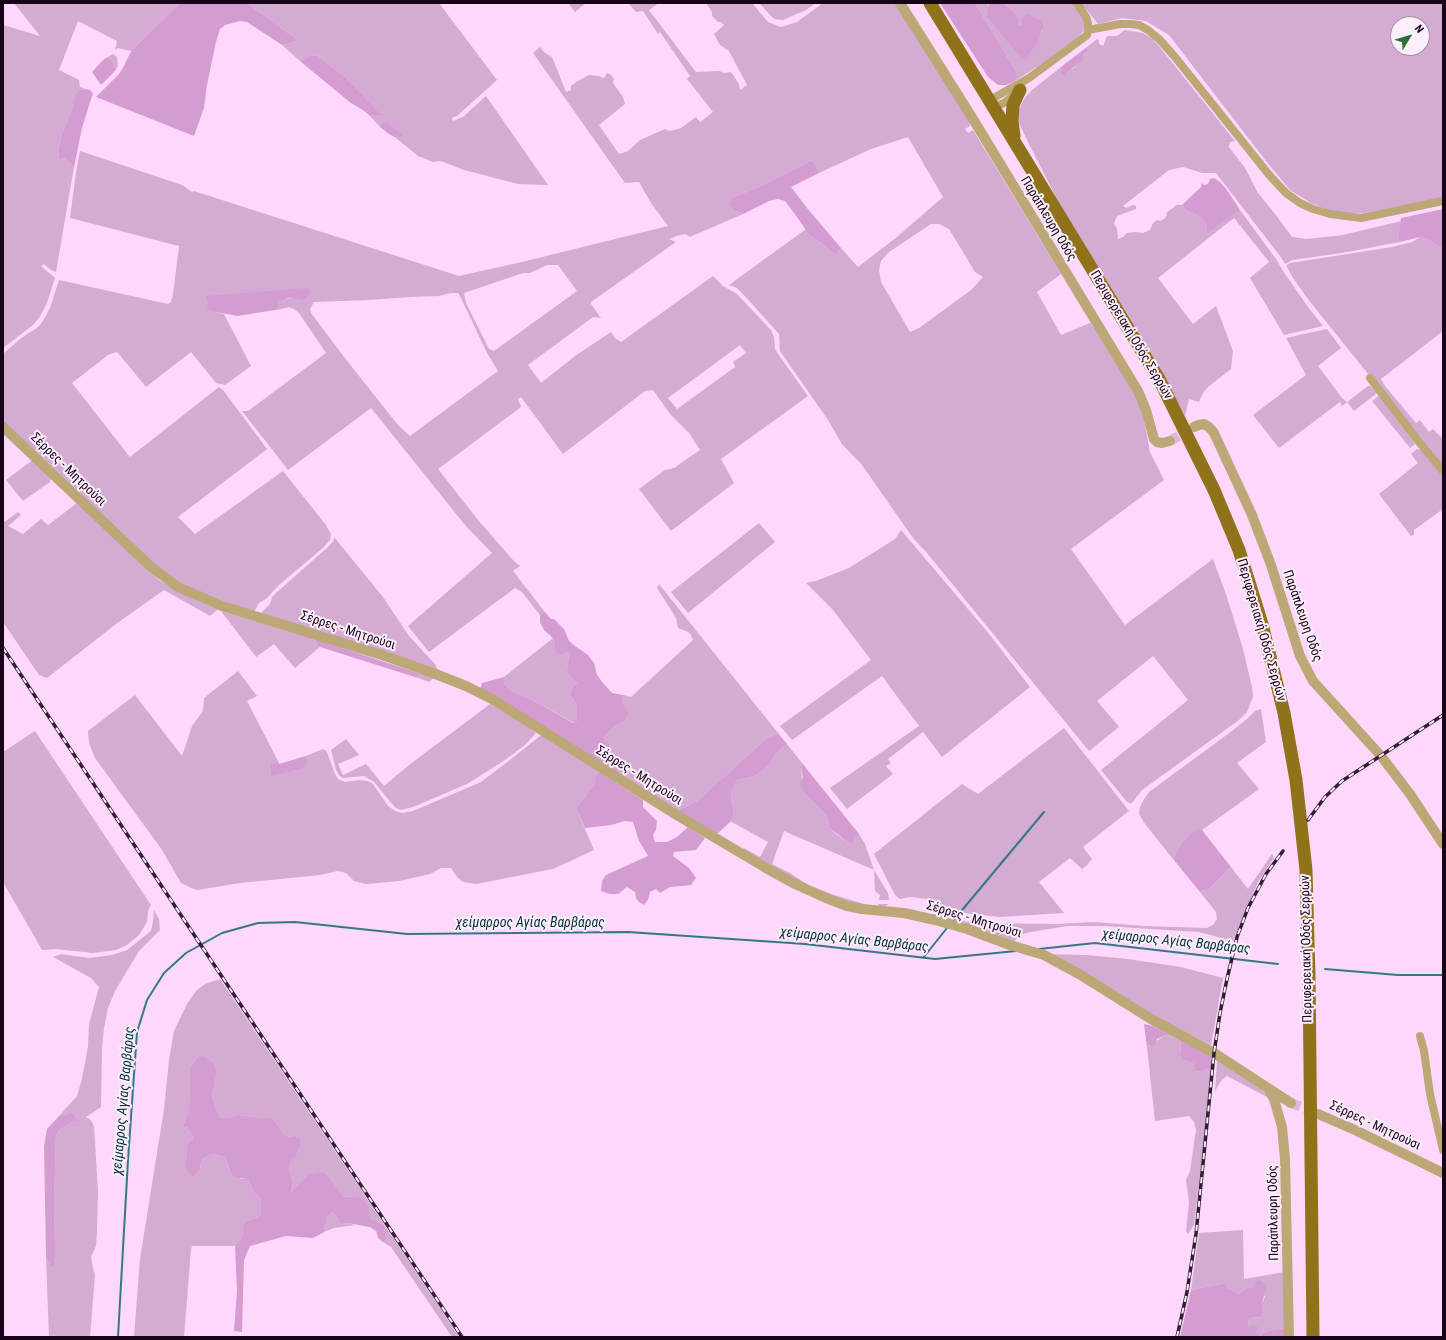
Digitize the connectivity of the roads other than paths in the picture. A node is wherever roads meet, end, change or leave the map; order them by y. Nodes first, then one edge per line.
1 (900, 3) edge
2 (930, 3) edge
3 (1076, 3) edge
4 (1088, 30) junction
5 (1029, 78) junction
6 (1020, 90) junction
7 (992, 104) junction
8 (1016, 144) junction
9 (1443, 201) edge
10 (1370, 378) dead end
11 (3, 426) edge
12 (1194, 428) tunnel mouth
13 (1170, 441) tunnel mouth
14 (1443, 471) edge
15 (1443, 844) edge
16 (1420, 1036) dead end
17 (1269, 1090) junction
18 (1291, 1103) tunnel mouth
19 (1318, 1114) tunnel mouth
20 (1443, 1150) edge
21 (1443, 1173) edge
22 (1289, 1337) edge
23 (1313, 1337) edge

1 - 13 street, Παράπλευρη Οδός
2 - 7 main road, Περιφερειακή Οδός Σερρών
3 - 4 street
4 - 5 street
4 - 9 street
5 - 6 street
5 - 7 street
6 - 7 street
6 - 8 main road
7 - 8 main road, Περιφερειακή Οδός Σερρών
8 - 23 main road, Περιφερειακή Οδός Σερρών
10 - 14 street
11 - 17 street, Σέρρες - Μητρούσι
12 - 15 street, Παράπλευρη Οδός
16 - 20 street
17 - 18 street, Σέρρες - Μητρούσι
17 - 22 street, Παράπλευρη Οδός
19 - 21 street, Σέρρες - Μητρούσι

